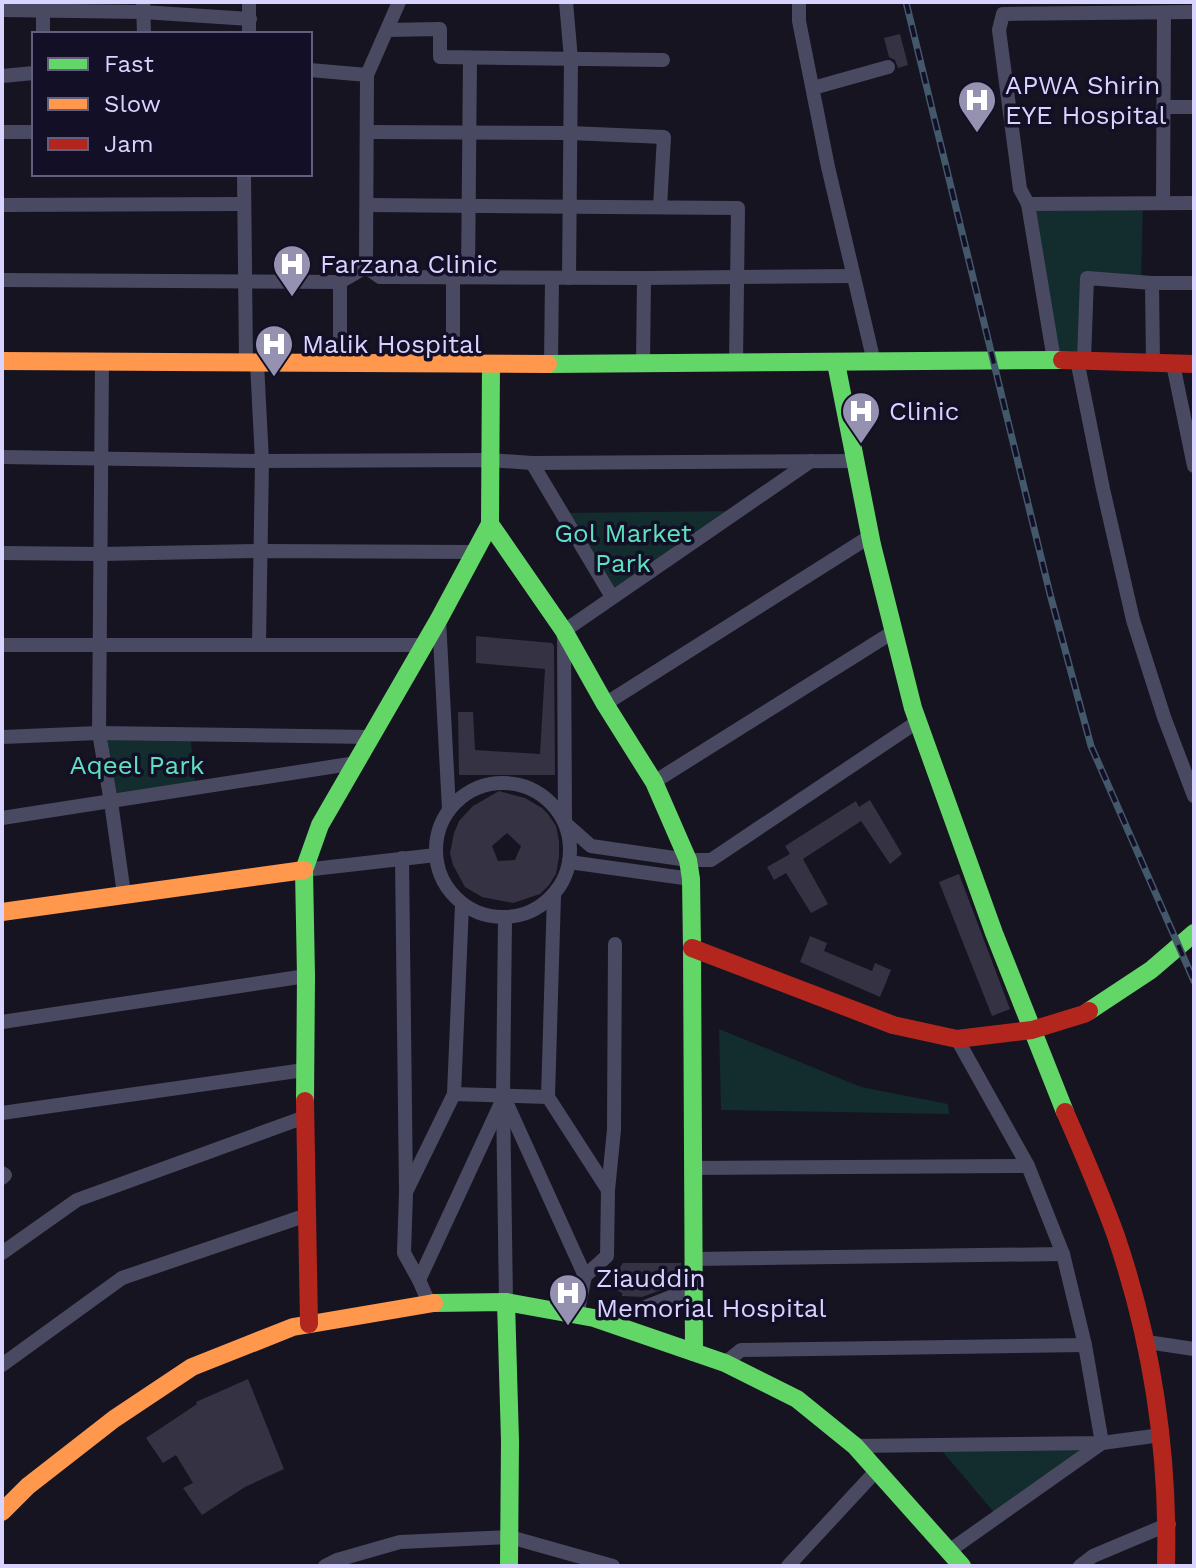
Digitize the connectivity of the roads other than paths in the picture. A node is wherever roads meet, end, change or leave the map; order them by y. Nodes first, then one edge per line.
1 (249, 2) edge
2 (399, 2) edge
3 (566, 2) edge
4 (799, 2) edge
5 (143, 7) edge
6 (2, 10) edge
7 (43, 11) junction
8 (1194, 12) edge
9 (1164, 13) junction
10 (250, 26) edge
11 (387, 30) junction
12 (43, 32) edge
13 (144, 32) edge
14 (470, 58) junction
15 (571, 59) junction
16 (663, 60) dead end
17 (888, 67) dead end
18 (312, 70) edge
19 (32, 73) edge
20 (367, 75) junction
21 (2, 76) edge
22 (813, 88) junction
23 (1164, 107) junction
24 (1194, 107) edge
25 (2, 132) edge
26 (32, 132) edge
27 (367, 132) junction
28 (469, 133) junction
29 (570, 133) junction
30 (244, 176) edge
31 (1163, 203) junction
32 (1194, 203) edge
33 (244, 204) junction
34 (1028, 204) junction
35 (2, 205) edge
36 (367, 205) junction
37 (469, 206) junction
38 (570, 207) junction
39 (660, 207) junction
40 (366, 267) junction
41 (853, 276) junction
42 (461, 277) junction
43 (737, 277) junction
44 (552, 278) junction
45 (569, 278) junction
46 (644, 278) junction
47 (2, 280) edge
48 (245, 281) junction
49 (340, 282) junction
50 (1152, 283) junction
51 (1194, 283) edge
52 (1054, 360) junction
53 (1080, 360) junction
54 (2, 361) edge
55 (102, 362) junction
56 (874, 362) junction
57 (251, 363) junction
58 (340, 363) junction
59 (736, 363) junction
60 (836, 363) junction
61 (1153, 363) junction
62 (453, 364) junction
63 (491, 364) junction
64 (551, 364) junction
65 (643, 364) junction
66 (1173, 364) junction
67 (1194, 364) edge
68 (2, 457) edge
69 (101, 457) junction
70 (490, 460) junction
71 (262, 461) junction
72 (811, 461) junction
73 (854, 461) junction
74 (532, 463) junction
75 (1194, 466) edge
76 (490, 524) junction
77 (869, 537) junction
78 (262, 551) junction
79 (475, 552) junction
80 (2, 553) edge
81 (100, 554) junction
82 (612, 597) junction
83 (439, 619) junction
84 (564, 631) junction
85 (893, 632) junction
86 (259, 644) junction
87 (2, 645) edge
88 (100, 645) junction
89 (423, 645) junction
90 (605, 704) junction
91 (917, 722) junction
92 (99, 733) junction
93 (2, 737) edge
94 (370, 737) junction
95 (356, 763) junction
96 (654, 782) junction
97 (1194, 796) edge
98 (111, 802) junction
99 (449, 810) junction
100 (2, 818) edge
101 (565, 823) junction
102 (436, 855) junction
103 (402, 858) junction
104 (569, 862) junction
105 (304, 870) junction
106 (690, 870) junction
107 (124, 894) junction
108 (554, 895) junction
109 (462, 905) junction
110 (2, 912) edge
111 (505, 919) junction
112 (1194, 933) edge
113 (615, 944) dead end
114 (692, 948) junction
115 (306, 976) junction
116 (2, 1022) edge
117 (1032, 1030) junction
118 (957, 1039) junction
119 (304, 1070) junction
120 (454, 1094) junction
121 (503, 1097) junction
122 (548, 1097) junction
123 (2, 1113) edge
124 (305, 1117) junction
125 (1028, 1166) junction
126 (692, 1168) junction
127 (608, 1190) junction
128 (406, 1192) junction
129 (307, 1215) junction
130 (2, 1253) edge
131 (1063, 1254) junction
132 (693, 1267) junction
133 (585, 1276) junction
134 (419, 1280) junction
135 (506, 1302) junction
136 (429, 1303) junction
137 (586, 1317) junction
138 (309, 1324) junction
139 (1147, 1342) junction
140 (1085, 1345) junction
141 (1194, 1349) edge
142 (694, 1352) junction
143 (725, 1363) junction
144 (2, 1365) edge
145 (1161, 1435) junction
146 (1102, 1443) junction
147 (855, 1446) junction
148 (877, 1470) junction
149 (2, 1512) edge
150 (1169, 1524) junction
151 (510, 1537) junction
152 (949, 1551) junction
153 (325, 1566) edge
154 (509, 1566) edge
155 (613, 1566) edge
156 (788, 1566) edge
157 (962, 1566) edge
158 (1080, 1566) edge
159 (1166, 1566) edge

1 - 10 street
2 - 11 street
3 - 15 street
4 - 22 street
5 - 7 street
5 - 10 street
5 - 13 street
6 - 7 street
7 - 12 street
8 - 9 street
9 - 23 street
9 - 34 street
11 - 14 street
11 - 20 street
14 - 15 street
14 - 28 street
15 - 16 street
15 - 29 street
17 - 22 street
18 - 20 street
19 - 21 street
20 - 27 street
22 - 41 street
23 - 24 street
23 - 31 street
25 - 26 street
27 - 28 street
27 - 36 street
28 - 29 street
28 - 37 street
29 - 38 street
29 - 39 street
30 - 33 street
31 - 32 street
31 - 34 street
33 - 35 street
33 - 48 street
34 - 52 street
36 - 37 street
36 - 40 street
37 - 38 street
37 - 42 street
38 - 39 street
38 - 45 street
39 - 43 street
40 - 42 street
40 - 49 street
41 - 43 street
41 - 56 street
42 - 44 street
42 - 62 street
43 - 46 street
43 - 59 street
44 - 45 street
44 - 64 street
45 - 46 street
46 - 65 street
47 - 48 street
48 - 49 street
48 - 57 street
49 - 58 street
50 - 51 street
50 - 53 street
50 - 61 street
52 - 53 street
52 - 56 street
53 - 61 street
53 - 97 street
54 - 55 street
55 - 57 street
55 - 69 street
56 - 60 street
57 - 58 street
57 - 71 street
58 - 62 street
59 - 60 street
59 - 65 street
60 - 73 street
61 - 66 street
62 - 63 street
63 - 64 street
63 - 70 street
64 - 65 street
66 - 67 street
66 - 75 street
68 - 69 street
69 - 71 street
69 - 81 street
70 - 71 street
70 - 74 street
70 - 76 street
71 - 78 street
72 - 73 street
72 - 74 street
72 - 82 street
73 - 77 street
74 - 82 street
76 - 79 street
76 - 84 street
77 - 85 street
77 - 90 street
78 - 79 street
78 - 81 street
78 - 86 street
79 - 83 street
80 - 81 street
81 - 88 street
82 - 84 street
83 - 89 street
83 - 99 street
84 - 90 street
84 - 101 street
85 - 91 street
85 - 96 street
86 - 88 street
86 - 89 street
87 - 88 street
88 - 92 street
89 - 94 street
90 - 96 street
91 - 106 street
91 - 117 street
92 - 93 street
92 - 94 street
92 - 98 street
94 - 95 street
95 - 98 street
95 - 105 street
96 - 106 street
98 - 100 street
98 - 107 street
99 - 101 street
99 - 102 street
101 - 104 street
101 - 106 street
102 - 103 street
102 - 109 street
103 - 105 street
103 - 128 street
104 - 106 street
104 - 108 street
105 - 107 street
105 - 115 street
106 - 114 street
107 - 110 street
108 - 111 street
108 - 122 street
109 - 111 street
109 - 120 street
111 - 121 street
112 - 117 street
113 - 127 street
114 - 118 street
114 - 126 street
115 - 116 street
115 - 119 street
117 - 118 street
117 - 139 street
118 - 125 street
119 - 123 street
119 - 124 street
120 - 121 street
120 - 128 street
121 - 122 street
121 - 133 street
121 - 134 street
121 - 135 street
122 - 127 street
124 - 129 street
124 - 130 street
125 - 126 street
125 - 131 street
126 - 132 street
127 - 133 street
128 - 134 street
129 - 138 street
129 - 144 street
131 - 132 street
131 - 140 street
132 - 137 street
132 - 142 street
133 - 137 street
134 - 136 street
135 - 136 street
135 - 137 street
135 - 151 street
136 - 138 street
137 - 142 street
138 - 149 street
139 - 141 street
139 - 145 street
140 - 143 street
140 - 146 street
142 - 143 street
143 - 147 street
145 - 146 street
145 - 150 street
146 - 147 street
146 - 152 street
147 - 148 street
148 - 152 street
148 - 156 street
150 - 158 street
150 - 159 street
151 - 153 street
151 - 154 street
151 - 155 street
152 - 157 street

